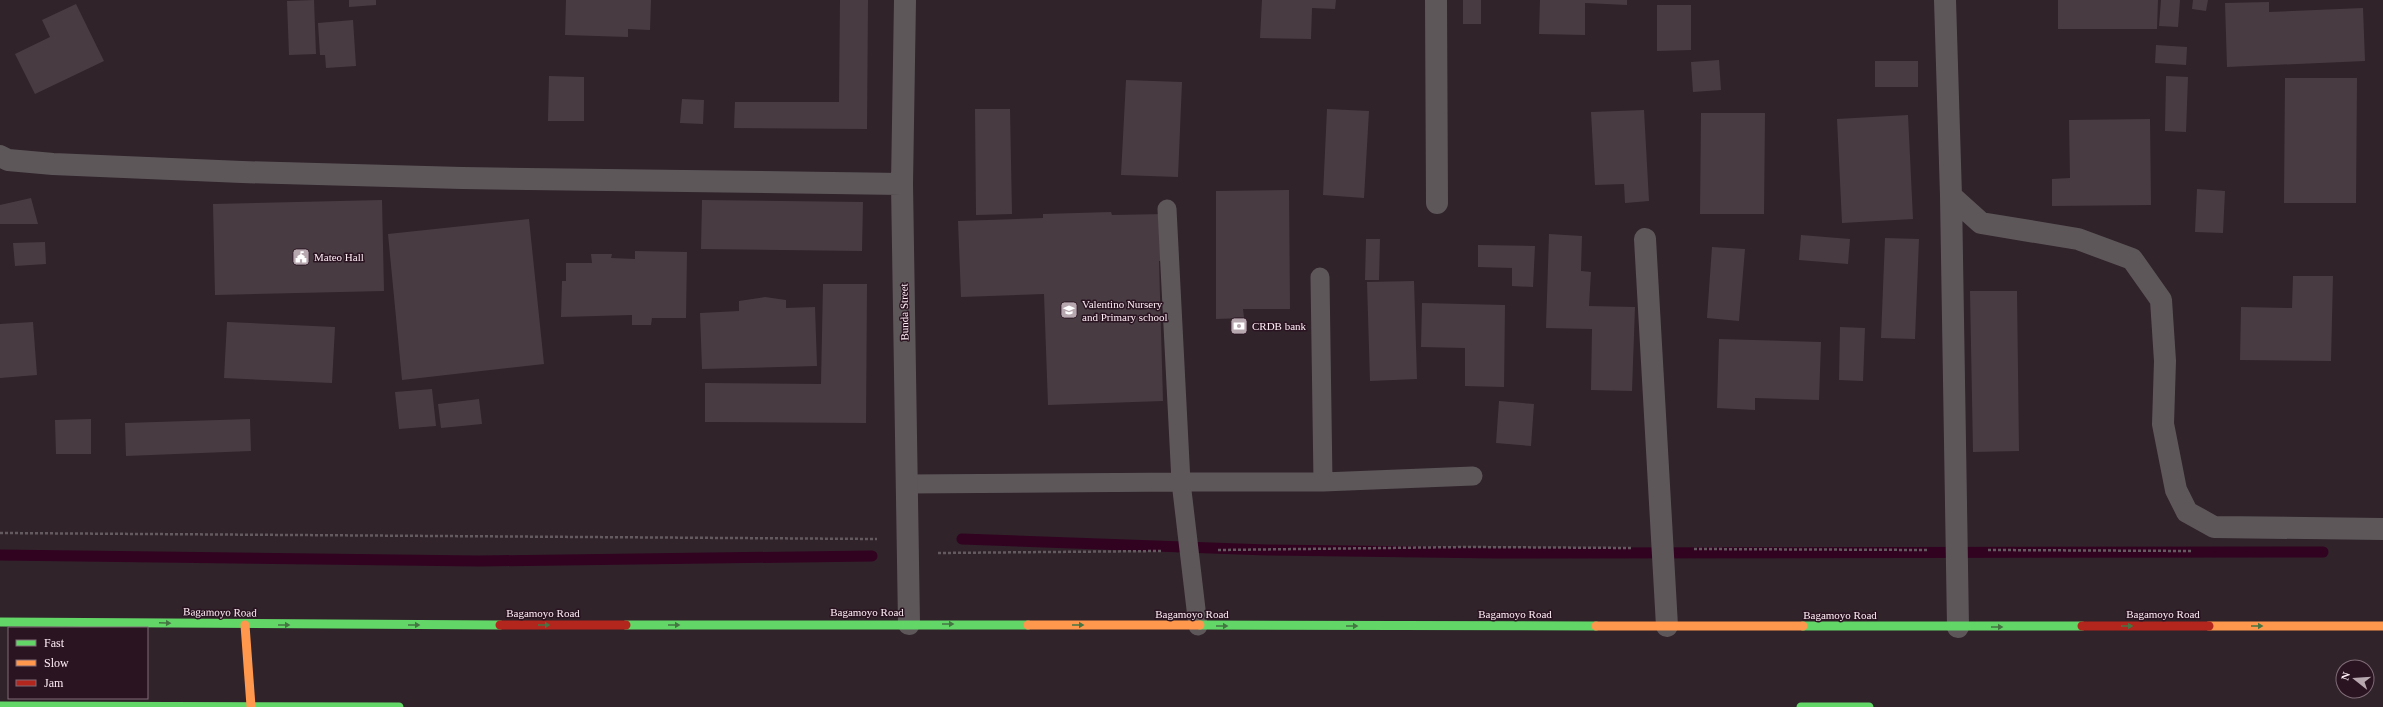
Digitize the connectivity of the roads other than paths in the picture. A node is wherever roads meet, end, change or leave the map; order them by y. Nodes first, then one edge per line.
1 (904, 0) edge
2 (1436, 0) edge
3 (1945, 0) edge
4 (0, 156) edge
5 (902, 184) junction
6 (1951, 196) junction
7 (1437, 203) dead end
8 (1167, 209) dead end
9 (1645, 239) dead end
10 (1320, 277) dead end
11 (1473, 476) dead end
12 (1181, 482) junction
13 (1322, 482) junction
14 (907, 484) junction
15 (2383, 529) edge
16 (0, 622) edge
17 (909, 624) junction
18 (245, 625) junction
19 (1198, 626) junction
20 (1667, 626) junction
21 (2383, 626) edge
22 (1958, 627) junction
23 (0, 706) edge
24 (251, 706) edge
25 (86, 707) edge
26 (399, 707) edge
27 (1800, 707) edge
28 (1823, 707) edge
29 (1869, 707) edge

1 - 5 street, Bunda Street
2 - 7 street
3 - 6 street
4 - 5 street
5 - 14 street, Bunda Street
6 - 15 street
6 - 22 street
8 - 12 lane
9 - 20 street
10 - 13 lane
11 - 13 lane
12 - 13 lane
12 - 14 lane
12 - 19 lane
14 - 17 street, Bunda Street
16 -> 18 highway, Bagamoyo Road
18 -> 17 highway, Bagamoyo Road
17 -> 19 highway, Bagamoyo Road
18 - 24 highway
19 -> 20 highway, Bagamoyo Road
20 - 22 highway, Bagamoyo Road
22 -> 21 highway, Bagamoyo Road
23 - 25 highway
24 - 25 highway
24 - 26 highway
27 - 28 highway
28 - 29 highway

